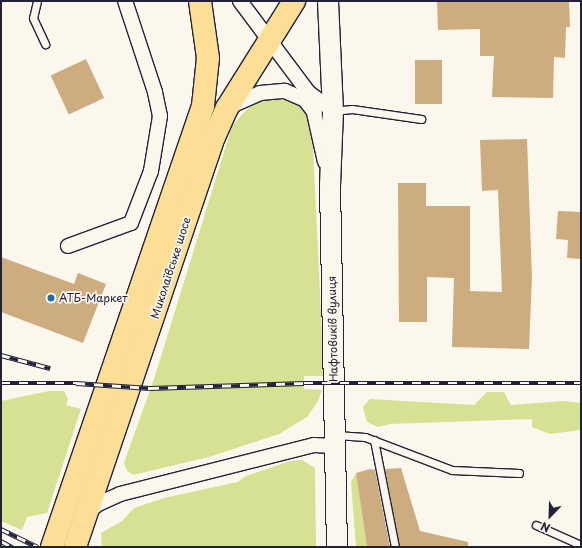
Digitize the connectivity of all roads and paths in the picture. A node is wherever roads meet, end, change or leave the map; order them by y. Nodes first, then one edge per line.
1 (37, 1) edge
2 (125, 1) edge
3 (200, 1) edge
4 (240, 1) edge
5 (294, 1) edge
6 (328, 1) edge
7 (271, 40) junction
8 (45, 44) dead end
9 (227, 108) junction
10 (324, 112) junction
11 (421, 120) dead end
12 (68, 246) dead end
13 (334, 440) junction
14 (374, 440) junction
15 (520, 473) dead end
16 (87, 512) junction
17 (536, 525) dead end
18 (581, 545) edge
19 (52, 547) edge
20 (75, 547) edge
21 (337, 547) edge
22 (395, 547) edge

1 - 8 lane
2 - 12 street
3 - 19 main road, Миколаївське шосе
4 - 7 street
5 - 7 main road, Миколаївське шосе
6 - 10 street, Нафтовиків вулиця
7 - 9 main road, Миколаївське шосе
7 - 10 street
9 - 10 street
9 - 16 main road, Миколаївське шосе
10 - 11 lane
10 - 13 street, Нафтовиків вулиця
13 - 14 lane
13 - 16 street
13 - 21 street, Нафтовиків вулиця
14 - 15 lane
14 - 22 lane
16 - 20 main road, Миколаївське шосе
17 - 18 lane

